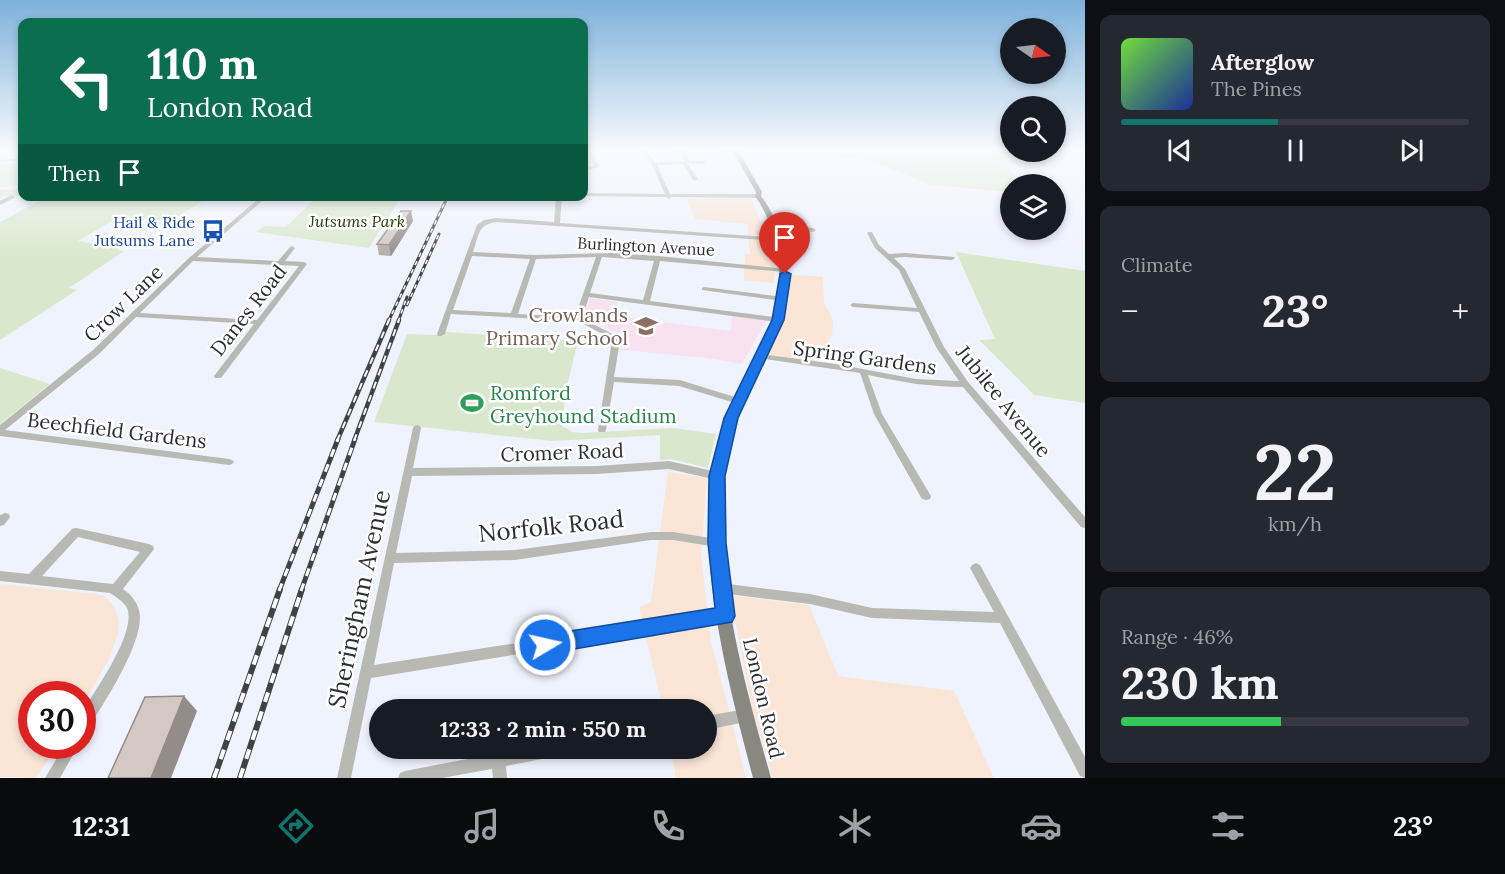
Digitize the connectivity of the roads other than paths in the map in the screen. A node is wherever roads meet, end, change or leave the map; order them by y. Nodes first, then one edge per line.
1 (664, 186) edge
2 (756, 186) edge
3 (588, 195) edge
4 (758, 196) junction
5 (12, 197) dead end
6 (669, 197) junction
7 (260, 201) edge
8 (559, 201) edge
9 (0, 203) edge
10 (486, 221) joint
11 (557, 224) junction
12 (774, 226) junction
13 (813, 230) dead end
14 (870, 233) dead end
15 (779, 239) junction
16 (291, 248) dead end
17 (470, 254) junction
18 (600, 255) junction
19 (888, 256) junction
20 (534, 257) junction
21 (658, 258) junction
22 (952, 258) dead end
23 (191, 259) junction
24 (280, 263) junction
25 (785, 270) junction
26 (704, 289) dead end
27 (586, 295) junction
28 (783, 299) junction
29 (646, 302) junction
30 (853, 304) dead end
31 (922, 310) junction
32 (449, 312) junction
33 (514, 314) junction
34 (135, 315) junction
35 (578, 319) junction
36 (778, 320) junction
37 (259, 322) junction
38 (441, 334) dead end
39 (762, 356) junction
40 (862, 371) junction
41 (218, 376) dead end
42 (610, 379) junction
43 (964, 384) junction
44 (738, 401) junction
45 (417, 428) dead end
46 (602, 430) dead end
47 (0, 432) edge
48 (229, 462) dead end
49 (408, 472) junction
50 (717, 476) junction
51 (926, 496) dead end
52 (1085, 524) edge
53 (717, 543) junction
54 (389, 558) junction
55 (976, 568) dead end
56 (0, 576) edge
57 (32, 579) junction
58 (720, 588) junction
59 (115, 590) junction
60 (725, 616) junction
61 (1001, 618) junction
62 (365, 674) junction
63 (96, 701) edge
64 (746, 716) junction
65 (717, 721) edge
66 (63, 759) edge
67 (503, 759) edge
68 (498, 760) junction
69 (1085, 771) edge
70 (52, 778) edge
71 (344, 778) edge
72 (405, 778) edge
73 (500, 778) edge
74 (762, 778) edge

1 - 6 street
2 - 4 main road, London Road
3 - 6 street
4 - 6 street
4 - 12 main road, London Road
5 - 9 street
7 - 23 street, Crow Lane
8 - 11 street
10 - 11 street
10 - 17 street
11 - 15 street
12 - 13 street
12 - 15 main road, London Road
14 - 19 street, Jubilee Avenue
15 - 25 main road, London Road
16 - 24 street
17 - 20 street, Burlington Avenue
17 - 32 street
18 - 20 street, Burlington Avenue
18 - 21 street, Burlington Avenue
18 - 27 street
19 - 22 street
19 - 31 street, Jubilee Avenue
20 - 33 street
21 - 25 street, Burlington Avenue
21 - 29 street
23 - 24 street
23 - 34 street, Crow Lane
24 - 37 street, Danes Road
25 - 28 main road, London Road
26 - 28 street
27 - 29 street
27 - 35 street
28 - 36 main road, London Road
29 - 36 street
30 - 31 street
31 - 43 street, Jubilee Avenue
32 - 33 street
32 - 38 street
33 - 35 street
34 - 37 street
34 - 47 street, Crow Lane
35 - 42 street
36 - 39 main road, London Road
37 - 41 street, Danes Road
39 - 40 street, Spring Gardens
39 - 44 main road, London Road
40 - 43 street, Spring Gardens
40 - 51 street
42 - 44 street
42 - 46 street
43 - 52 street, Jubilee Avenue
44 - 50 main road, London Road
45 - 49 street, Sheringham Avenue
47 - 48 street, Beechfield Gardens
49 - 50 street, Cromer Road
49 - 54 street, Sheringham Avenue
50 - 53 main road, London Road
53 - 54 street, Norfolk Road
53 - 58 main road, London Road
54 - 62 street, Sheringham Avenue
55 - 61 street
56 - 57 street
57 - 59 street
57 - 59 street
58 - 60 main road, London Road
58 - 61 street
59 - 63 street
60 - 62 street
60 - 64 main road, London Road
61 - 69 street
62 - 71 street, Sheringham Avenue
64 - 65 street
64 - 74 main road, London Road
66 - 70 street
67 - 68 street
68 - 72 street
68 - 73 street

